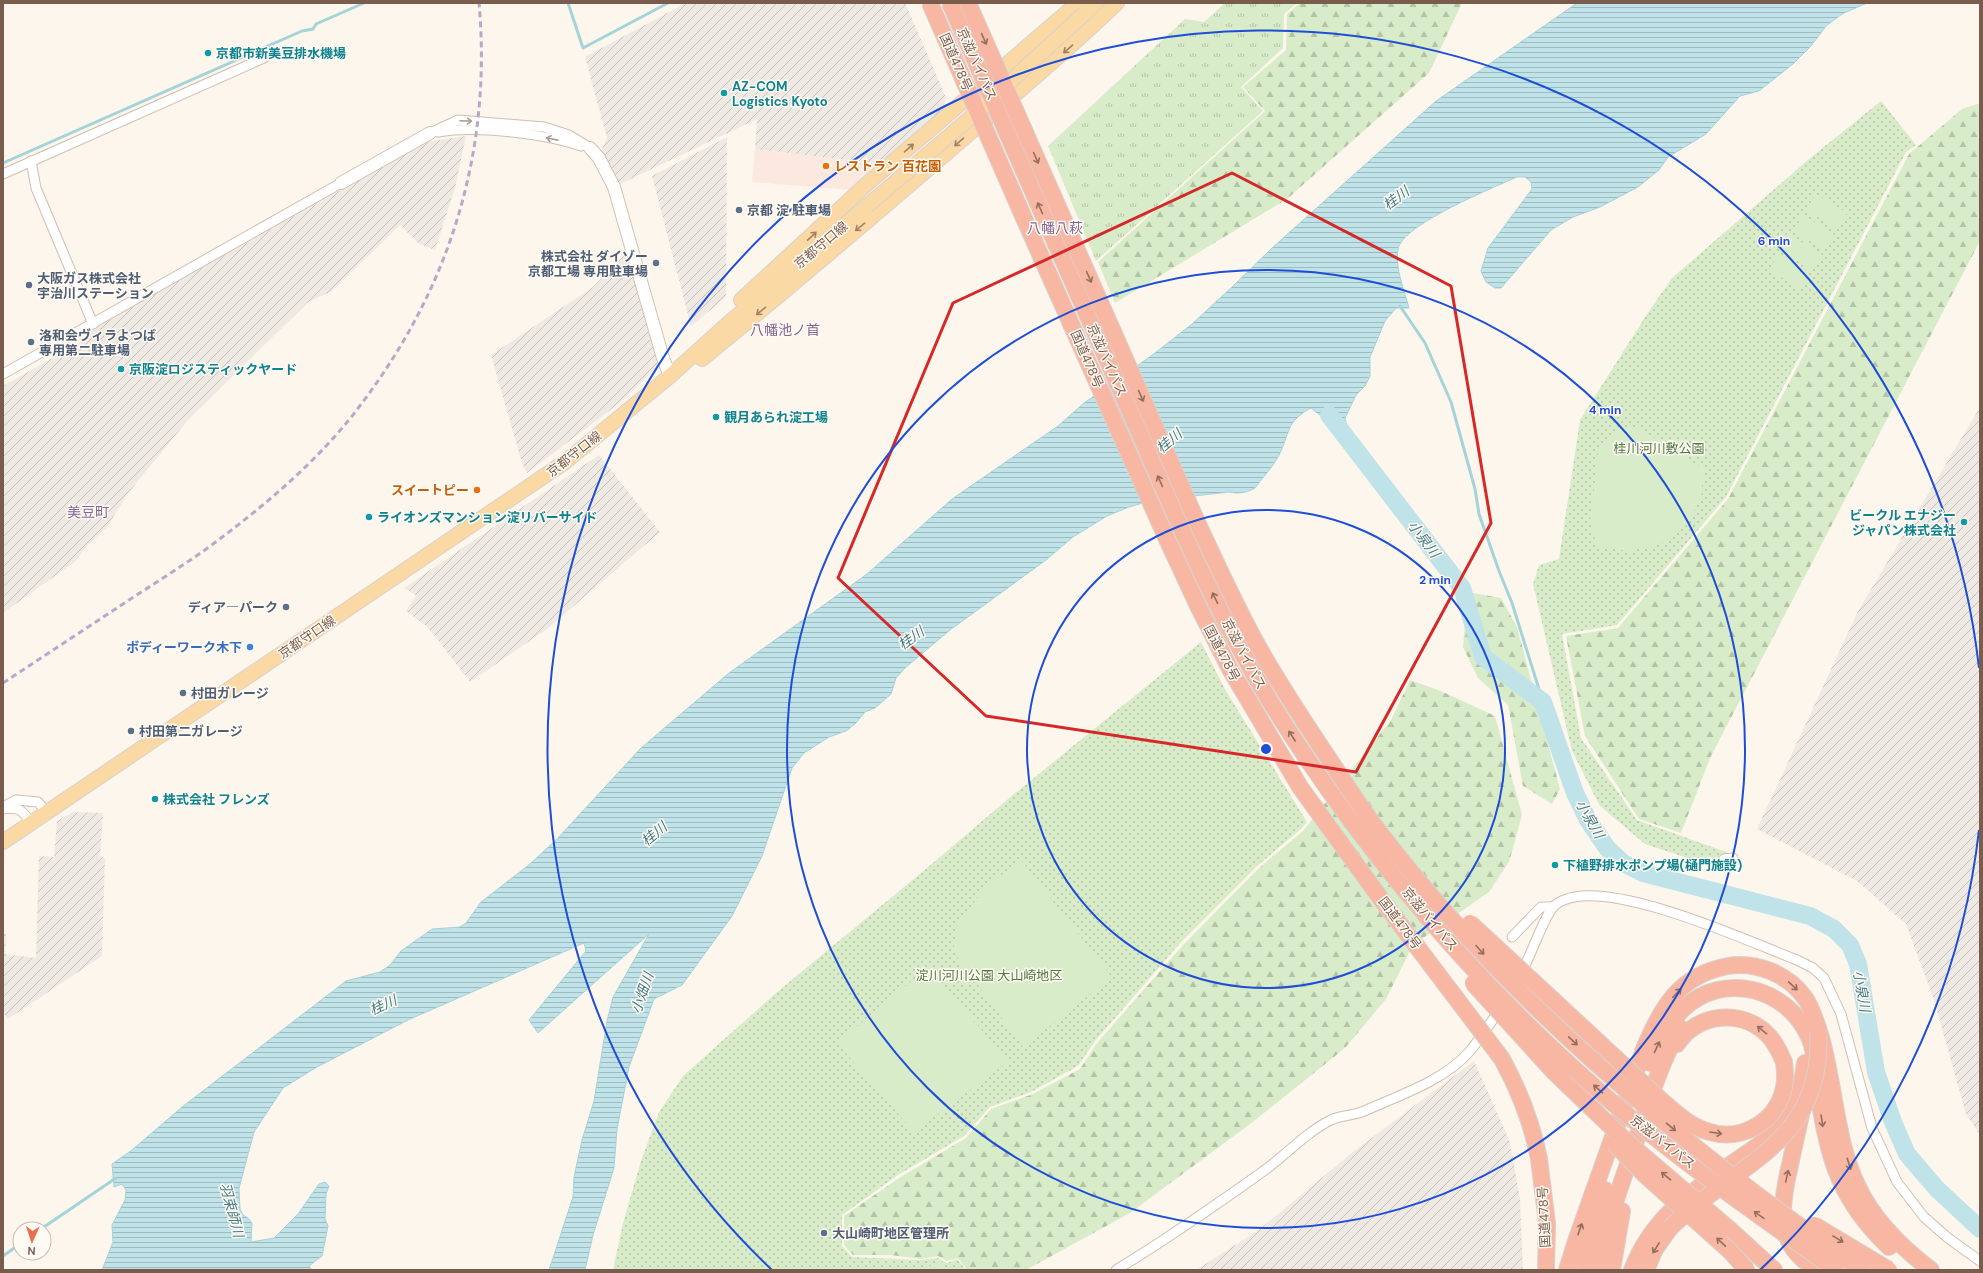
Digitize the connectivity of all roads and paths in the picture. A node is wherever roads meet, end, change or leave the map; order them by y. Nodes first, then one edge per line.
1 (930, 3) edge
2 (950, 3) edge
3 (968, 3) edge
4 (1096, 3) edge
5 (1117, 3) edge
6 (1078, 9) edge
7 (1088, 31) junction
8 (264, 58) dead end
9 (978, 111) junction
10 (430, 133) joint
11 (590, 148) joint
12 (31, 162) junction
13 (3, 174) edge
14 (341, 183) joint
15 (868, 183) junction
16 (890, 206) junction
17 (93, 324) junction
18 (673, 373) junction
19 (3, 374) edge
20 (1314, 769) junction
21 (3, 808) edge
22 (42, 808) junction
23 (31, 823) junction
24 (1373, 824) junction
25 (3, 842) edge
26 (1553, 907) junction
27 (1512, 937) dead end
28 (1818, 1031) junction
29 (1805, 1063) junction
30 (1661, 1069) junction
31 (1554, 1072) junction
32 (1326, 1117) dead end
33 (1320, 1126) junction
34 (1609, 1149) junction
35 (1632, 1150) junction
36 (1725, 1170) junction
37 (1591, 1236) junction
38 (1980, 1261) edge
39 (1568, 1268) edge
40 (1116, 1270) edge
41 (1546, 1270) edge
42 (1584, 1270) edge
43 (1598, 1270) edge
44 (1612, 1270) edge
45 (1632, 1270) edge
46 (1646, 1270) edge
47 (1747, 1270) edge
48 (1774, 1270) edge
49 (1819, 1270) edge
50 (1837, 1270) edge
51 (1862, 1270) edge
52 (1889, 1270) edge
53 (1896, 1270) edge
54 (1916, 1270) edge
55 (1931, 1270) edge

1 - 9 highway, 国道478号, bridge
20 -> 2 highway, 京滋バイパス, bridge
3 -> 24 highway, 京滋バイパス, bridge
4 - 6 main road, 京都守口線
5 - 7 main road
6 - 7 street
6 - 9 main road, 京都守口線, bridge
15 -> 6 main road
7 -> 16 main road
8 - 12 street
9 - 18 main road, 京都守口線, bridge
9 - 41 highway, 国道478号, bridge
10 - 11 street
10 - 14 street
11 - 18 street
12 - 13 street
12 - 17 street
14 - 17 street
15 - 16 street
18 -> 15 main road
16 -> 18 main road
17 - 19 street
18 - 22 main road, 京都守口線
20 - 31 highway, bridge
50 -> 20 highway, 京滋バイパス, bridge
21 - 22 street
21 - 23 street
22 - 23 main road, 京都守口線
23 - 25 main road, 京都守口線
24 -> 30 highway, bridge
24 -> 36 highway, 京滋バイパス, bridge
26 - 27 street
26 - 33 street
26 - 38 street
34 -> 28 highway
28 -> 46 highway, bridge
28 -> 55 highway
29 - 30 highway
29 - 45 highway
49 -> 29 highway
30 - 35 highway
47 -> 31 highway, bridge
48 -> 31 highway, bridge
32 - 33 street
33 - 40 street
34 - 37 highway
39 -> 34 highway
35 - 43 highway
35 - 44 highway
36 - 51 highway, bridge
36 -> 52 highway, bridge
37 - 42 highway
37 -> 54 highway
50 - 53 highway, bridge

